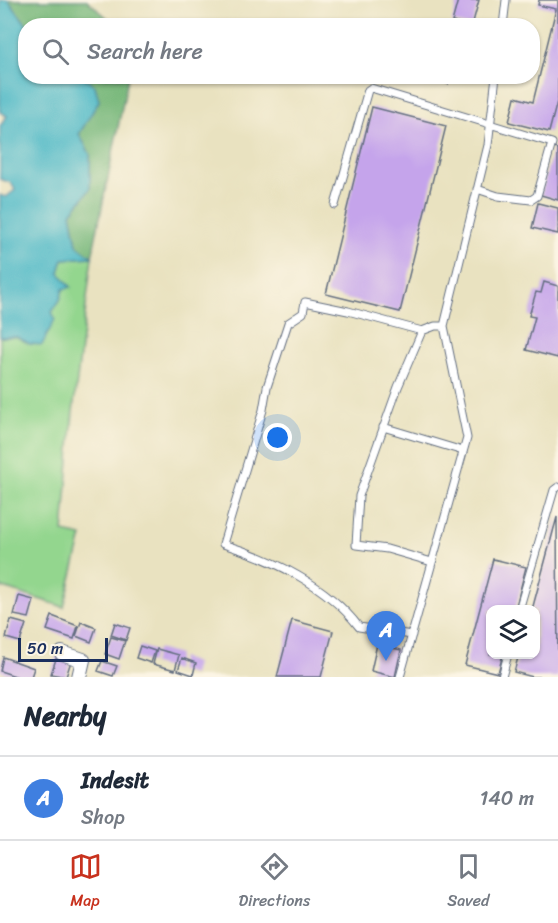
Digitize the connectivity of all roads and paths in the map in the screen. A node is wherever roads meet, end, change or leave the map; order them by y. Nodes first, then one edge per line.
1 (506, 0) edge
2 (504, 18) edge
3 (495, 84) edge
4 (489, 124) junction
5 (477, 189) junction
6 (335, 205) dead end
7 (444, 326) junction
8 (422, 331) junction
9 (383, 427) junction
10 (463, 452) junction
11 (558, 487) edge
12 (432, 562) junction
13 (520, 605) edge
14 (412, 635) junction
15 (62, 653) dead end
16 (507, 659) edge
17 (79, 677) edge
18 (400, 677) edge
19 (502, 677) edge

1 - 2 lane
3 - 4 lane
4 - 5 lane
4 - 5 lane
4 - 6 lane
5 - 7 lane
7 - 8 lane
7 - 10 lane
8 - 9 lane
8 - 14 lane
9 - 10 lane
9 - 12 lane
10 - 12 lane
11 - 13 lane
12 - 14 lane
14 - 18 lane
15 - 17 street
16 - 19 lane

